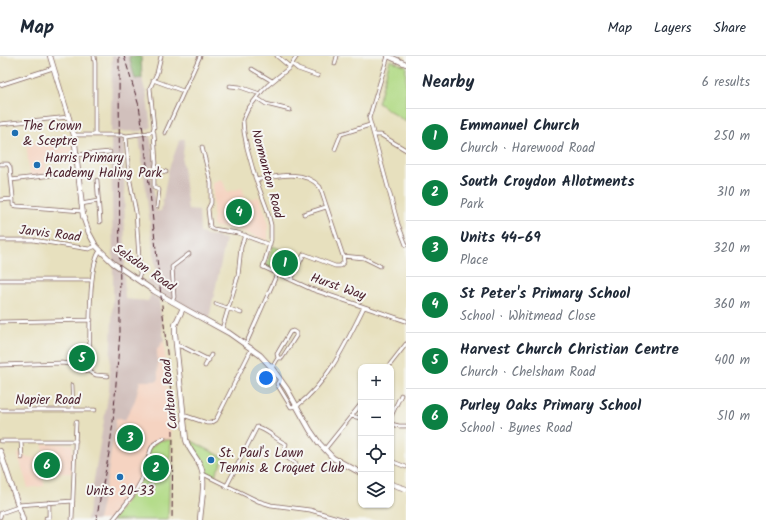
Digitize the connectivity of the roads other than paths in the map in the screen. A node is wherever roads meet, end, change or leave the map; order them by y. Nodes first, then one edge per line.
1 (50, 56) edge
2 (94, 56) edge
3 (161, 56) edge
4 (200, 56) edge
5 (277, 56) edge
6 (297, 56) edge
7 (337, 56) edge
8 (388, 56) edge
9 (335, 64) dead end
10 (406, 64) edge
11 (291, 66) junction
12 (53, 68) junction
13 (252, 69) dead end
14 (318, 76) dead end
15 (153, 81) junction
16 (272, 81) junction
17 (0, 85) edge
18 (230, 86) dead end
19 (183, 91) junction
20 (260, 94) junction
21 (257, 98) junction
22 (290, 110) dead end
23 (69, 117) junction
24 (0, 124) edge
25 (370, 125) junction
26 (153, 131) junction
27 (165, 133) dead end
28 (74, 135) junction
29 (95, 135) junction
30 (374, 135) junction
31 (126, 136) junction
32 (202, 147) dead end
33 (335, 149) dead end
34 (406, 150) edge
35 (110, 152) dead end
36 (76, 154) junction
37 (0, 164) edge
38 (156, 168) junction
39 (78, 172) junction
40 (166, 172) dead end
41 (11, 180) junction
42 (97, 180) dead end
43 (256, 180) junction
44 (12, 199) junction
45 (0, 200) edge
46 (98, 201) junction
47 (81, 204) junction
48 (157, 207) dead end
49 (326, 207) junction
50 (82, 211) junction
51 (304, 214) dead end
52 (100, 222) dead end
53 (245, 235) junction
54 (0, 240) edge
55 (270, 245) junction
56 (406, 245) edge
57 (96, 246) junction
58 (100, 251) junction
59 (189, 254) dead end
60 (343, 256) junction
61 (380, 266) dead end
62 (264, 268) joint
63 (277, 274) junction
64 (138, 279) junction
65 (0, 280) edge
66 (92, 280) junction
67 (291, 280) junction
68 (172, 302) junction
69 (216, 304) dead end
70 (364, 307) junction
71 (183, 308) junction
72 (228, 308) junction
73 (241, 313) dead end
74 (91, 320) junction
75 (406, 321) edge
76 (0, 322) edge
77 (222, 328) junction
78 (246, 344) junction
79 (284, 344) junction
80 (406, 344) edge
81 (176, 345) junction
82 (252, 348) junction
83 (289, 348) junction
84 (211, 355) dead end
85 (278, 358) junction
86 (209, 360) junction
87 (390, 364) edge
88 (0, 365) edge
89 (205, 366) dead end
90 (272, 368) junction
91 (90, 372) junction
92 (108, 376) dead end
93 (72, 385) dead end
94 (401, 395) dead end
95 (297, 406) junction
96 (358, 408) edge
97 (0, 410) edge
98 (73, 410) junction
99 (95, 410) dead end
100 (394, 410) edge
101 (183, 415) junction
102 (351, 416) junction
103 (358, 417) edge
104 (76, 422) dead end
105 (394, 425) edge
106 (406, 426) edge
107 (164, 438) dead end
108 (0, 441) edge
109 (21, 441) junction
110 (76, 441) junction
111 (325, 449) junction
112 (1, 453) edge
113 (22, 458) dead end
114 (394, 462) edge
115 (296, 464) dead end
116 (406, 468) edge
117 (359, 472) edge
118 (203, 474) junction
119 (394, 485) edge
120 (226, 487) junction
121 (406, 489) edge
122 (73, 500) junction
123 (49, 502) junction
124 (18, 506) junction
125 (0, 517) edge
126 (46, 518) dead end
127 (23, 520) edge
128 (72, 520) edge
129 (113, 520) edge
130 (200, 520) edge
131 (345, 520) edge

1 - 12 main road, Selsdon Road
2 - 29 street
3 - 15 street
4 - 19 street
5 - 11 street
6 - 11 street, Normanton Road
7 - 9 street
8 - 10 main road
8 - 25 street
11 - 14 street
11 - 16 street, Normanton Road
12 - 17 street
12 - 23 main road, Selsdon Road
13 - 16 street
15 - 19 street
15 - 26 street
16 - 20 street, Normanton Road
18 - 20 street
19 - 27 street
20 - 21 street, Normanton Road
21 - 22 street
21 - 43 street, Normanton Road
23 - 24 street
23 - 28 main road, Selsdon Road
25 - 30 street
25 - 33 street
26 - 31 street
26 - 38 street
28 - 29 street
28 - 36 main road, Selsdon Road
29 - 31 street
30 - 34 street
30 - 56 street
31 - 64 street
32 - 53 street
35 - 36 street
36 - 39 main road, Selsdon Road
37 - 41 street
38 - 40 street
38 - 48 street
39 - 41 street
39 - 47 main road, Selsdon Road
41 - 44 street
42 - 46 street
43 - 49 street
43 - 55 street, Normanton Road
44 - 45 street
44 - 50 street
46 - 47 street
46 - 52 street
47 - 50 main road, Selsdon Road
49 - 51 street
49 - 60 street
50 - 57 main road, Selsdon Road
53 - 55 street
53 - 72 street
54 - 57 street, Jarvis Road
55 - 62 street, Normanton Road
57 - 58 main road, Selsdon Road
58 - 64 main road, Selsdon Road
58 - 66 street
59 - 68 street
60 - 61 street
60 - 67 street
62 - 63 street, Hurst Way
63 - 67 street, Hurst Way
63 - 78 street
64 - 68 main road, Selsdon Road
65 - 66 street
66 - 74 street
67 - 70 street, Hurst Way
68 - 71 main road, Selsdon Road
69 - 72 street
70 - 75 street, Hurst Way
70 - 95 street
71 - 77 main road, Selsdon Road
71 - 81 main road, Carlton Road
72 - 73 street
72 - 77 street
74 - 76 street
74 - 91 street
77 - 78 main road, Selsdon Road
78 - 82 main road, Selsdon Road
79 - 83 street
79 - 83 street
79 - 85 street
80 - 87 street
81 - 86 street
81 - 101 main road, Carlton Road
82 - 90 main road, Selsdon Road
82 - 101 street
83 - 85 street
84 - 86 street
85 - 90 street
86 - 89 street
88 - 91 street
90 - 95 main road, Selsdon Road
91 - 92 street
93 - 98 street
94 - 100 street
95 - 111 main road, Selsdon Road
96 - 102 street
97 - 98 street, Napier Road
98 - 99 street, Napier Road
101 - 118 main road, Carlton Road
102 - 103 street
102 - 111 street
104 - 110 street
105 - 106 street
107 - 129 street
108 - 109 street
109 - 110 street
109 - 113 street
110 - 122 street
111 - 117 main road, Selsdon Road
112 - 124 main road
114 - 116 street
115 - 120 street
118 - 120 street
118 - 130 main road
119 - 121 main road
120 - 131 street
122 - 123 street
122 - 128 street
123 - 124 street
123 - 126 street
124 - 125 street
124 - 127 main road

